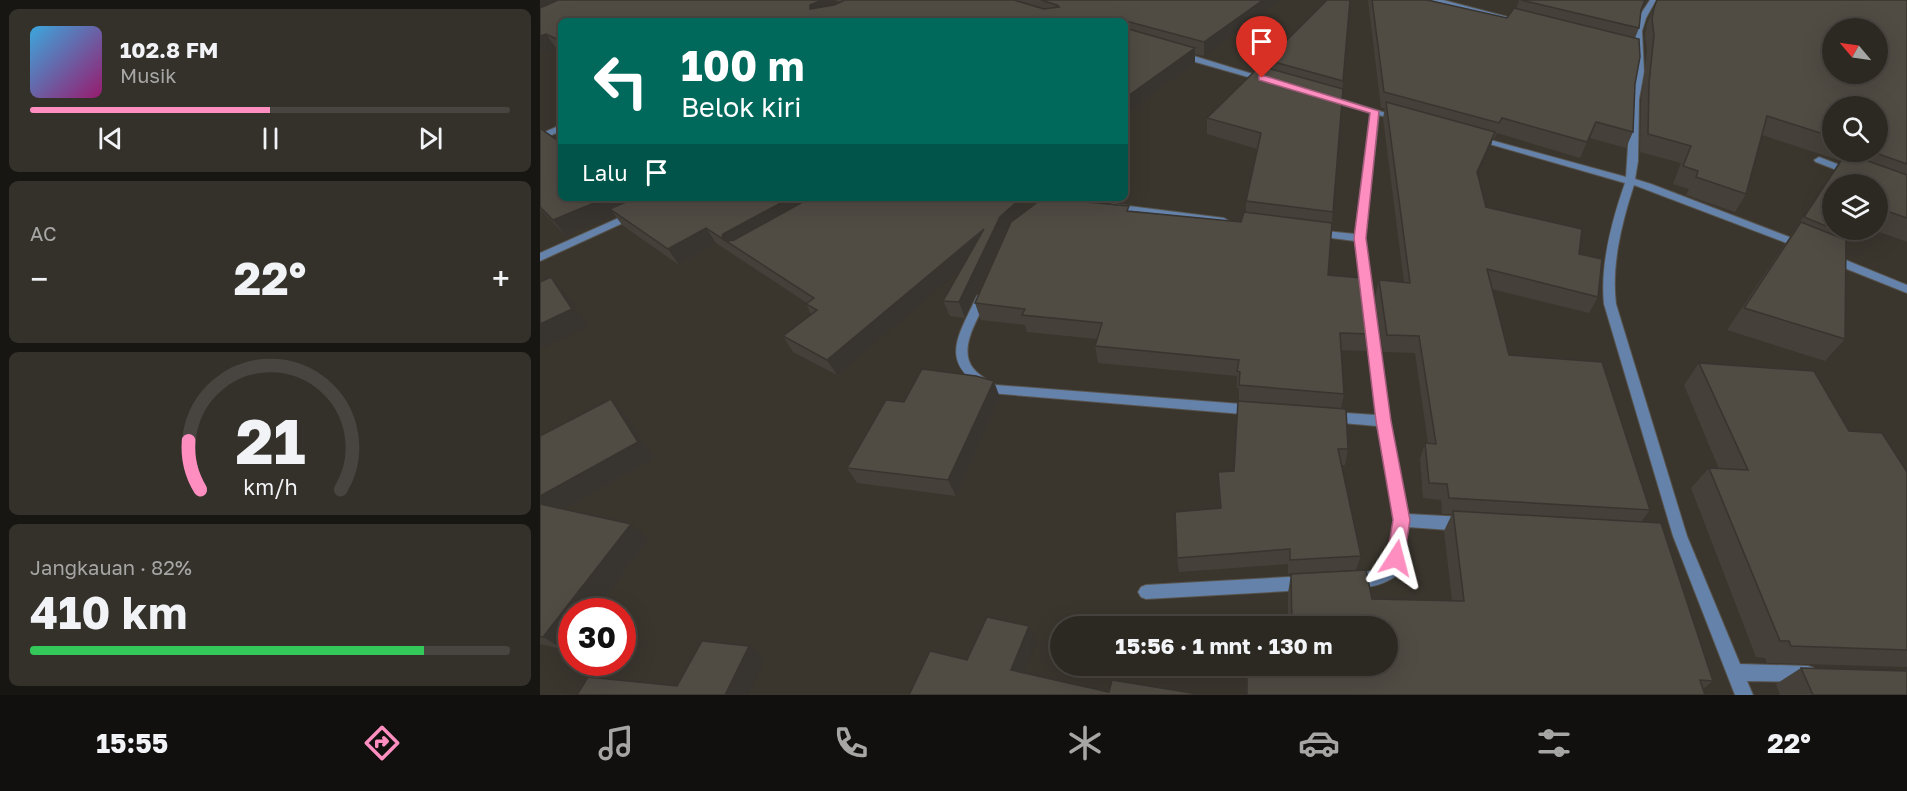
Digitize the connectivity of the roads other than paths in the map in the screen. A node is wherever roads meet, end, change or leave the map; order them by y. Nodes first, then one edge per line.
1 (1434, 0) edge
2 (1648, 3) edge
3 (1537, 26) edge
4 (1172, 52) edge
5 (1273, 81) edge
6 (1318, 95) edge
7 (1375, 111) junction
8 (1408, 120) edge
9 (558, 129) edge
10 (540, 136) edge
11 (1464, 136) edge
12 (1819, 160) dead end
13 (1855, 174) edge
14 (1630, 181) junction
15 (1106, 206) edge
16 (647, 208) edge
17 (1233, 222) edge
18 (1302, 231) edge
19 (1360, 238) junction
20 (1812, 250) edge
21 (1823, 254) edge
22 (540, 257) edge
23 (991, 279) edge
24 (1907, 289) edge
25 (1266, 411) edge
26 (1313, 415) edge
27 (1383, 421) junction
28 (1402, 520) junction
29 (1483, 525) edge
30 (1146, 592) dead end
31 (1737, 672) junction
32 (1828, 675) edge
33 (1744, 695) edge

1 - 3 street
2 - 14 street
4 - 5 street
6 - 7 street
7 - 8 street
7 - 19 street
9 - 10 street
11 - 14 street
12 - 13 street
14 - 20 street
14 - 31 street
15 - 17 street
16 - 22 street
18 - 19 street
19 - 27 street
21 - 24 street
23 - 25 street
26 - 27 street
27 - 28 street
28 - 29 street
28 - 30 street
31 - 32 street
31 - 33 street

